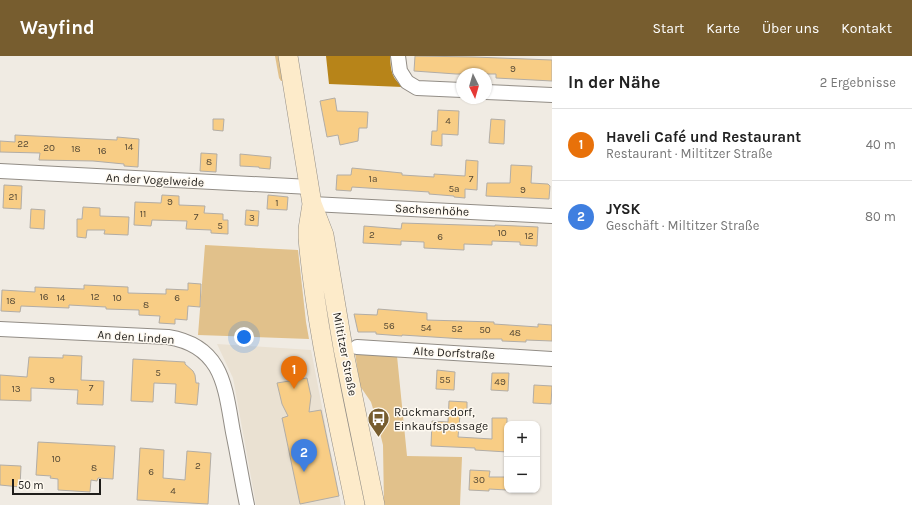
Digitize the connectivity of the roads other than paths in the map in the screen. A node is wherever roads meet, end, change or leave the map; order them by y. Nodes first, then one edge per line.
1 (288, 56) edge
2 (398, 56) edge
3 (456, 90) edge
4 (492, 92) edge
5 (552, 95) edge
6 (0, 171) edge
7 (311, 196) junction
8 (552, 216) edge
9 (0, 329) edge
10 (357, 347) dead end
11 (552, 359) edge
12 (247, 505) edge
13 (355, 505) edge
14 (374, 505) edge

1 - 7 street, Miltitzer Straße
2 - 3 street
4 - 5 street
6 - 7 street, An der Vogelweide
7 - 8 street, Sachsenhöhe
7 - 13 street, Miltitzer Straße
7 - 14 street, Miltitzer Straße
9 - 12 street, An den Linden
10 - 11 street, Alte Dorfstraße

